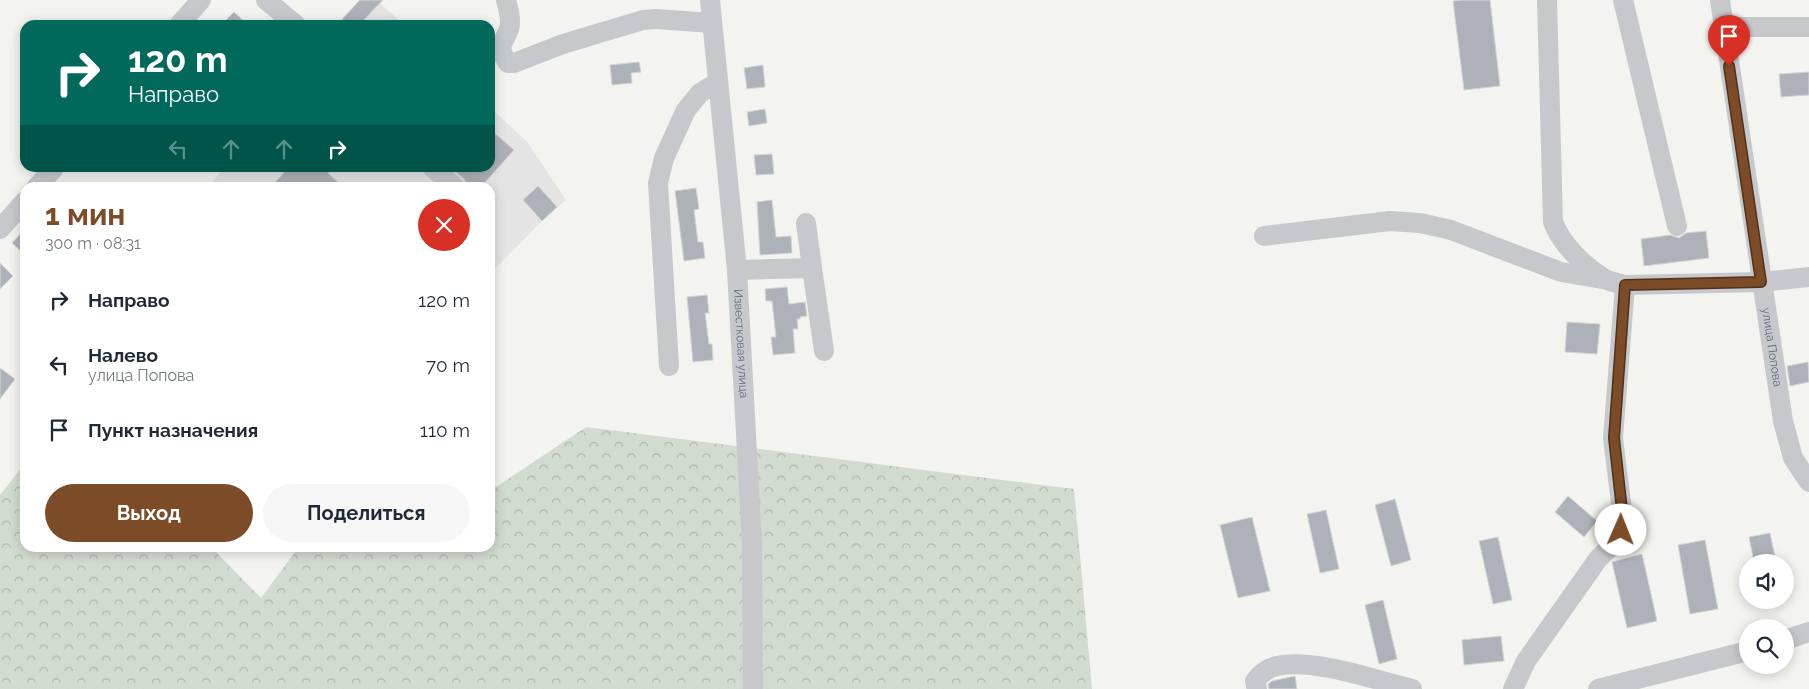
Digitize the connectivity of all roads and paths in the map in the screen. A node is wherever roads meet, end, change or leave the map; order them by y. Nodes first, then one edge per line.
1 (201, 0) edge
2 (266, 0) edge
3 (506, 0) edge
4 (710, 0) edge
5 (1531, 0) edge
6 (1547, 0) edge
7 (1623, 0) edge
8 (1720, 0) edge
9 (183, 20) edge
10 (290, 20) edge
11 (1547, 20) junction
12 (712, 24) junction
13 (1724, 27) junction
14 (1809, 27) edge
15 (718, 82) junction
16 (50, 172) edge
17 (438, 172) edge
18 (41, 182) edge
19 (449, 182) edge
20 (20, 206) edge
21 (806, 223) dead end
22 (1677, 226) dead end
23 (0, 229) edge
24 (1264, 236) dead end
25 (812, 268) junction
26 (737, 270) junction
27 (1809, 277) edge
28 (1604, 279) junction
29 (1761, 282) junction
30 (1625, 285) junction
31 (824, 352) dead end
32 (669, 366) dead end
33 (1801, 455) edge
34 (1809, 482) edge
35 (1809, 632) edge
36 (1794, 637) edge
37 (1739, 653) edge
38 (753, 689) edge
39 (1257, 689) edge
40 (1412, 689) edge
41 (1513, 689) edge
42 (1598, 689) edge

1 - 9 street
2 - 10 street
3 - 12 street
4 - 12 street, Известковая улица
5 - 11 street
6 - 11 street
7 - 22 street
8 - 13 street, улица Попова
11 - 28 street
12 - 15 street, Известковая улица
13 - 14 street
13 - 29 street, улица Попова
15 - 26 street, Известковая улица
15 - 32 street
16 - 18 street
17 - 19 street
20 - 23 street
21 - 25 street
24 - 28 street
25 - 26 street
25 - 31 street
26 - 38 street, Известковая улица
27 - 29 street
28 - 30 street
29 - 30 street
29 - 33 street, улица Попова
30 - 41 street
33 - 34 street, улица Попова
35 - 36 street
37 - 42 street
39 - 40 street

